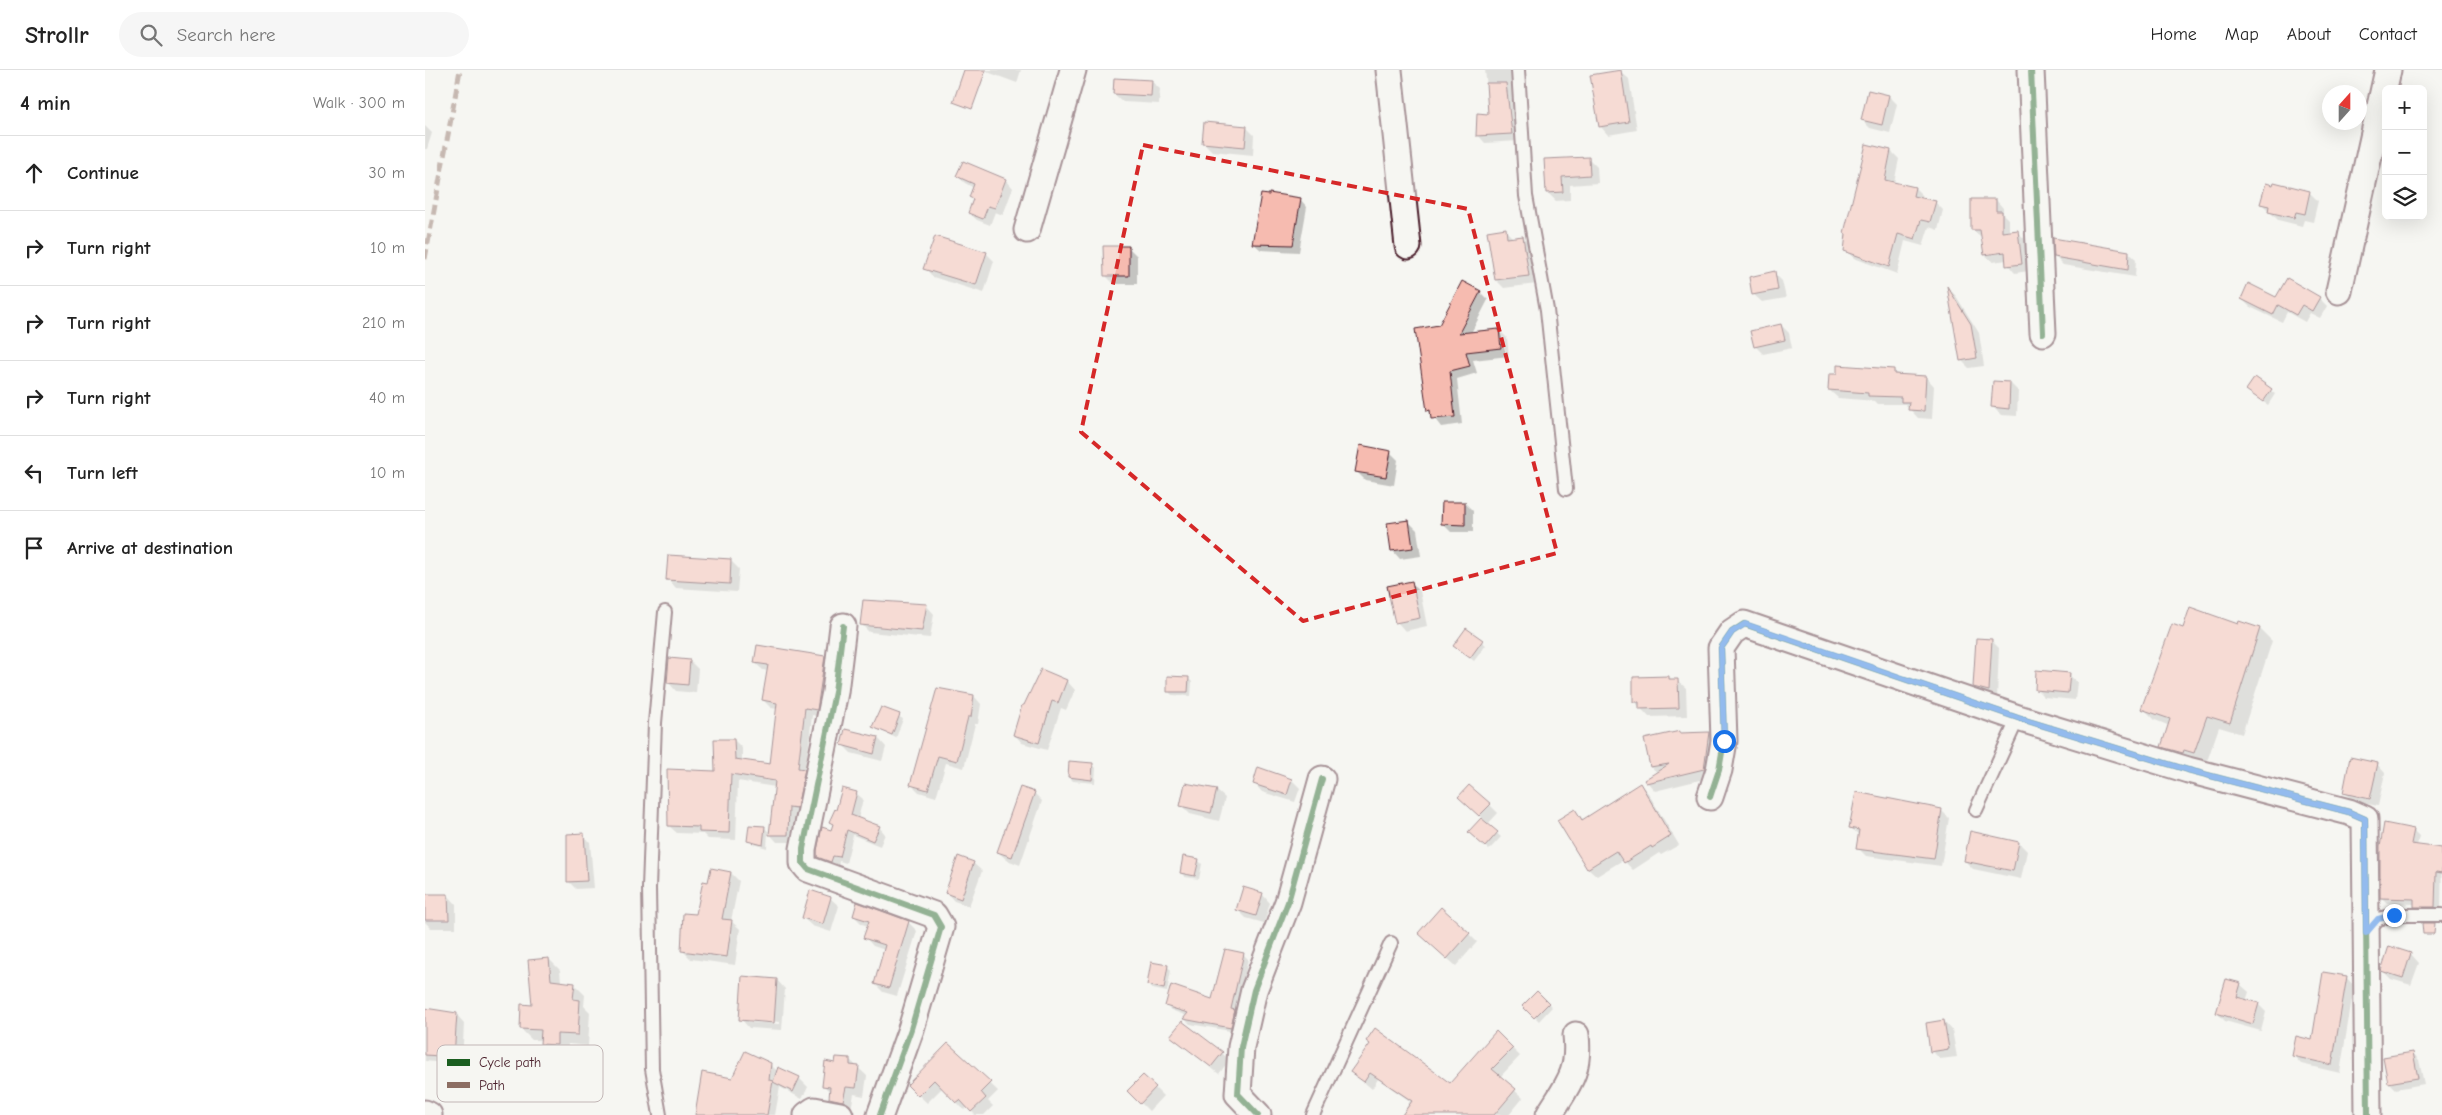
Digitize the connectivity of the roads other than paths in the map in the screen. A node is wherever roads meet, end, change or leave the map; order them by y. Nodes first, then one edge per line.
1 (1073, 70) edge
2 (1389, 70) edge
3 (1518, 70) edge
4 (2031, 70) edge
5 (2388, 70) edge
6 (1027, 230) dead end
7 (1409, 246) dead end
8 (2339, 291) dead end
9 (2043, 332) dead end
10 (1566, 489) dead end
11 (665, 612) dead end
12 (843, 626) dead end
13 (2018, 718) junction
14 (1322, 779) dead end
15 (1710, 798) dead end
16 (1976, 810) dead end
17 (2442, 915) edge
18 (2366, 933) junction
19 (1391, 943) dead end
20 (1577, 1035) dead end
21 (425, 1113) edge
22 (429, 1115) edge
23 (660, 1115) edge
24 (807, 1115) edge
25 (840, 1115) edge
26 (880, 1115) edge
27 (1258, 1115) edge
28 (1313, 1115) edge
29 (1549, 1115) edge
30 (2368, 1115) edge

1 - 6 street
2 - 7 street
3 - 10 lane
4 - 9 street
5 - 8 street
11 - 23 lane
12 - 26 street
13 - 15 street
13 - 16 lane
13 - 18 street
14 - 27 street
17 - 18 lane
18 - 30 street
19 - 28 lane
20 - 29 street
21 - 22 street
24 - 25 street

